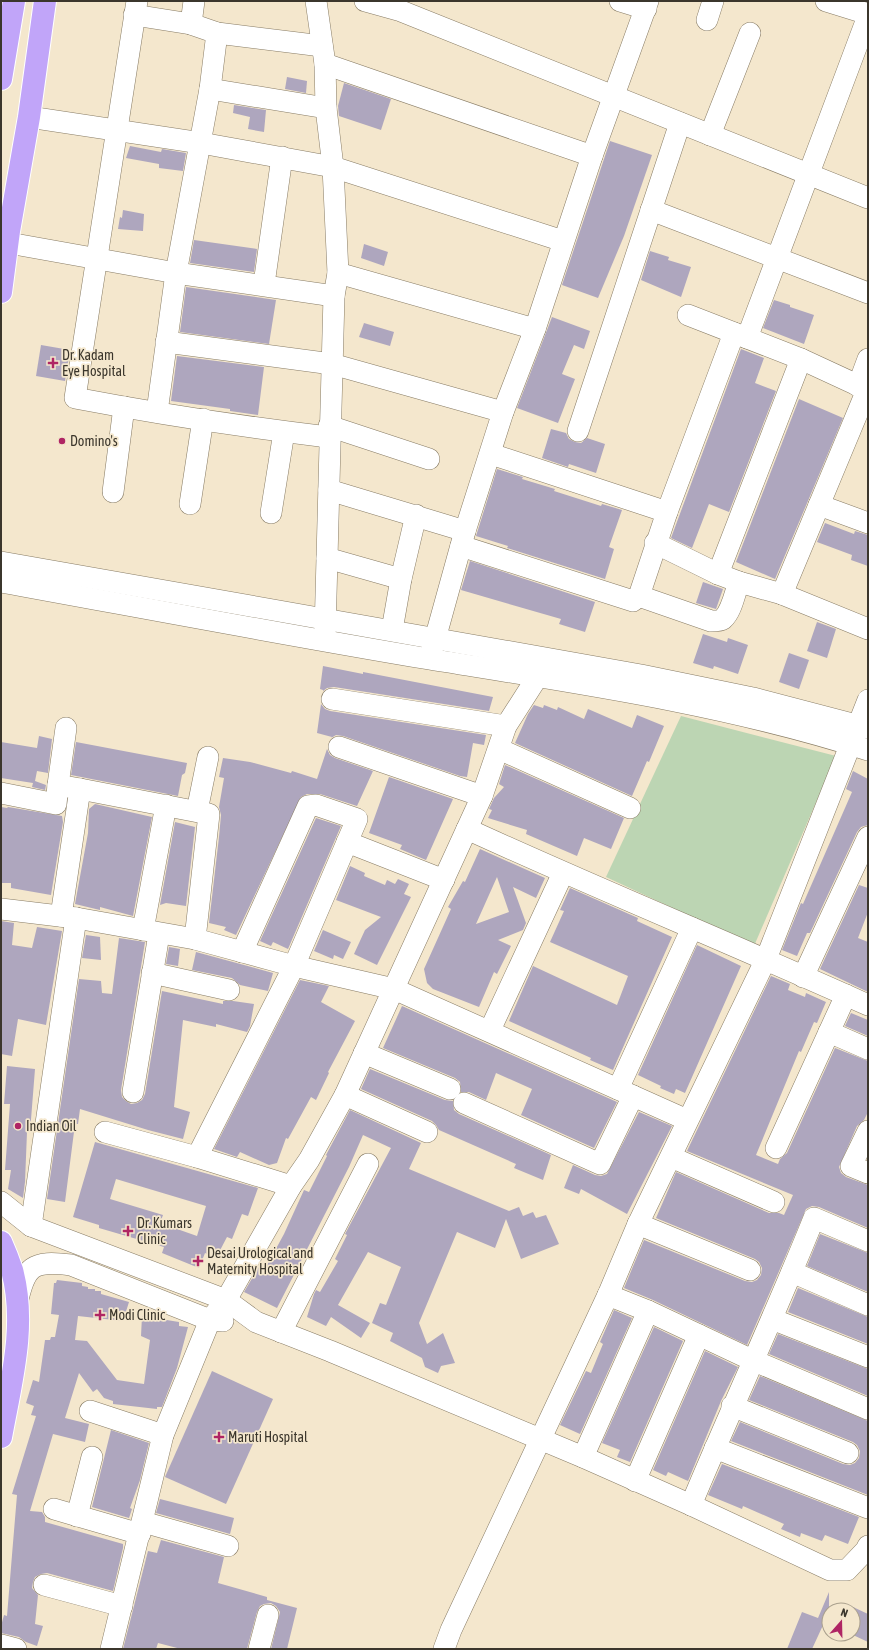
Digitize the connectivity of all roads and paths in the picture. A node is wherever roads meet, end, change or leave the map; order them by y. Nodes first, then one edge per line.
1 (14, 1) edge
2 (45, 1) edge
3 (194, 1) edge
4 (316, 1) edge
5 (365, 1) edge
6 (620, 1) edge
7 (826, 1) edge
8 (647, 5) edge
9 (135, 8) edge
10 (868, 15) edge
11 (191, 24) junction
12 (750, 33) dead end
13 (217, 34) junction
14 (323, 55) junction
15 (1, 80) edge
16 (210, 89) junction
17 (614, 97) junction
18 (326, 108) junction
19 (29, 117) junction
20 (680, 123) junction
21 (116, 130) junction
22 (710, 135) junction
23 (200, 143) junction
24 (592, 156) junction
25 (282, 157) junction
26 (333, 167) junction
27 (809, 175) junction
28 (868, 198) edge
29 (651, 210) junction
30 (563, 241) junction
31 (9, 243) junction
32 (96, 257) junction
33 (777, 257) junction
34 (176, 272) junction
35 (338, 273) junction
36 (264, 284) junction
37 (1, 292) edge
38 (868, 293) edge
39 (334, 296) junction
40 (688, 315) dead end
41 (535, 329) junction
42 (741, 336) junction
43 (166, 342) junction
44 (801, 359) junction
45 (868, 359) edge
46 (332, 364) junction
47 (864, 389) edge
48 (124, 407) junction
49 (157, 412) junction
50 (503, 412) junction
51 (204, 419) junction
52 (329, 431) junction
53 (578, 431) dead end
54 (284, 432) junction
55 (491, 454) junction
56 (429, 459) dead end
57 (329, 490) junction
58 (113, 492) dead end
59 (190, 504) dead end
60 (819, 505) junction
61 (667, 512) junction
62 (271, 514) dead end
63 (416, 515) junction
64 (868, 523) edge
65 (463, 538) junction
66 (655, 543) junction
67 (327, 558) junction
68 (1, 562) edge
69 (718, 574) junction
70 (401, 579) junction
71 (1, 582) edge
72 (739, 582) junction
73 (782, 594) junction
74 (639, 596) junction
75 (325, 619) junction
76 (868, 629) edge
77 (392, 630) junction
78 (436, 638) junction
79 (324, 641) junction
80 (429, 658) junction
81 (538, 676) junction
82 (332, 699) dead end
83 (868, 700) edge
84 (506, 726) junction
85 (863, 726) edge
86 (66, 728) dead end
87 (338, 747) dead end
88 (859, 748) edge
89 (499, 749) junction
90 (208, 757) dead end
91 (58, 785) junction
92 (80, 789) junction
93 (1, 794) edge
94 (482, 796) junction
95 (166, 805) junction
96 (630, 808) dead end
97 (197, 811) junction
98 (467, 829) junction
99 (868, 836) edge
100 (347, 842) junction
101 (563, 873) junction
102 (444, 880) junction
103 (1, 910) edge
104 (68, 917) junction
105 (692, 928) junction
106 (151, 932) junction
107 (196, 940) junction
108 (242, 952) junction
109 (766, 959) junction
110 (294, 966) junction
111 (152, 973) junction
112 (803, 976) junction
113 (394, 989) junction
114 (229, 990) dead end
115 (846, 996) junction
116 (868, 1005) edge
117 (490, 1030) junction
118 (829, 1032) junction
119 (868, 1049) edge
120 (364, 1053) junction
121 (133, 1092) dead end
122 (625, 1092) junction
123 (345, 1095) junction
124 (687, 1120) junction
125 (868, 1131) edge
126 (105, 1132) dead end
127 (427, 1132) dead end
128 (776, 1148) dead end
129 (197, 1157) junction
130 (671, 1157) junction
131 (368, 1164) dead end
132 (868, 1173) edge
133 (290, 1186) junction
134 (1, 1202) edge
135 (774, 1202) dead end
136 (638, 1224) junction
137 (31, 1226) junction
138 (868, 1241) edge
139 (1, 1242) edge
140 (750, 1270) dead end
141 (792, 1272) junction
142 (608, 1295) junction
143 (226, 1300) junction
144 (17, 1304) junction
145 (868, 1305) edge
146 (648, 1311) junction
147 (772, 1319) junction
148 (210, 1320) junction
149 (256, 1322) junction
150 (281, 1332) junction
151 (699, 1335) junction
152 (868, 1357) edge
153 (752, 1360) junction
154 (6, 1390) edge
155 (732, 1406) junction
156 (868, 1409) edge
157 (90, 1411) dead end
158 (163, 1435) junction
159 (1, 1436) edge
160 (540, 1439) junction
161 (715, 1448) junction
162 (848, 1453) dead end
163 (92, 1457) dead end
164 (583, 1457) junction
165 (635, 1482) junction
166 (691, 1505) junction
167 (868, 1508) edge
168 (54, 1509) dead end
169 (77, 1516) junction
170 (142, 1528) junction
171 (228, 1546) dead end
172 (868, 1546) edge
173 (44, 1585) dead end
174 (122, 1606) junction
175 (268, 1615) dead end
176 (1, 1645) edge
177 (16, 1649) edge
178 (111, 1649) edge
179 (259, 1649) edge
180 (444, 1649) edge

1 - 15 highway
2 - 19 highway
3 - 11 street
4 - 14 street
5 - 17 street
6 - 8 street
7 - 10 street
8 - 17 street
9 - 11 street
9 - 21 street
10 - 27 street
11 - 13 street
12 - 22 street
13 - 14 street
13 - 16 street
14 - 18 street
14 - 24 street
16 - 18 street
16 - 23 street
17 - 20 street
17 - 24 street
18 - 26 street
19 - 21 street
19 - 31 highway
20 - 22 street
20 - 29 street
21 - 23 street
21 - 32 street
22 - 27 street
23 - 25 street
23 - 34 street
24 - 30 street
25 - 26 street
25 - 36 street
26 - 30 street
26 - 35 street
27 - 28 street
27 - 33 street
29 - 33 street
29 - 53 street
30 - 41 street
31 - 32 street
31 - 37 highway
32 - 34 street
32 - 48 street
33 - 38 street
33 - 42 street
34 - 36 street
34 - 43 street
35 - 39 street
35 - 41 street
36 - 39 street
39 - 46 street
40 - 42 street
41 - 50 street
42 - 44 street
42 - 61 street
43 - 46 street
43 - 49 street
44 - 47 street
44 - 69 street
45 - 47 street
46 - 50 street
46 - 52 street
47 - 60 street
48 - 49 street
48 - 58 street
49 - 51 street
50 - 55 street
51 - 54 street
51 - 59 street
52 - 54 street
52 - 56 street
52 - 57 street
54 - 62 street
55 - 61 street
55 - 65 street
57 - 63 street
57 - 67 street
60 - 64 street
60 - 73 street
61 - 66 street
63 - 65 street
63 - 70 street
65 - 74 street
65 - 78 street
66 - 69 street
66 - 74 street
67 - 70 street
67 - 75 street
68 - 75 street
69 - 72 street
70 - 77 street
71 - 79 street
72 - 73 street
72 - 74 street
73 - 76 street
75 - 77 street
75 - 79 street
77 - 78 street
78 - 80 street
78 - 85 street
79 - 80 street
80 - 81 street
81 - 84 street
81 - 88 street
82 - 84 street
83 - 85 street
84 - 89 street
85 - 88 street
86 - 91 street
87 - 94 street
88 - 109 street
89 - 94 street
89 - 96 street
90 - 97 street
91 - 92 street
91 - 93 street
92 - 95 street
92 - 104 street
94 - 98 street
95 - 97 street
95 - 106 street
97 - 107 street
98 - 101 street
98 - 102 street
99 - 112 street
100 - 102 street
100 - 108 street
100 - 110 street
101 - 105 street
101 - 117 street
102 - 113 street
103 - 104 street
104 - 106 street
104 - 137 street
105 - 109 street
105 - 122 street
106 - 107 street
106 - 111 street
107 - 108 street
108 - 110 street
109 - 112 street
109 - 124 street
110 - 113 street
110 - 129 street
111 - 114 street
111 - 121 street
112 - 115 street
113 - 117 street
113 - 120 street
115 - 116 street
115 - 118 street
117 - 122 street
118 - 119 street
118 - 128 street
120 - 122 street
120 - 123 street
122 - 124 street
123 - 127 street
123 - 133 street
124 - 130 street
125 - 132 street
126 - 129 street
129 - 133 street
130 - 135 street
130 - 136 street
131 - 150 street
133 - 143 street
134 - 137 street
136 - 140 street
136 - 142 street
137 - 143 street
138 - 141 street
139 - 144 highway
141 - 145 street
141 - 147 street
142 - 146 street
142 - 160 street
143 - 148 street
143 - 149 street
144 - 148 street
144 - 154 highway
146 - 151 street
146 - 164 street
147 - 152 street
147 - 153 street
148 - 149 street
148 - 158 street
149 - 150 street
150 - 160 street
151 - 153 street
151 - 165 street
153 - 155 street
153 - 156 street
154 - 159 highway
155 - 161 street
155 - 162 street
157 - 158 street
158 - 170 street
160 - 164 street
160 - 180 street
161 - 166 street
161 - 167 street
163 - 169 street
164 - 165 street
165 - 166 street
166 - 172 street
168 - 169 street
169 - 170 street
170 - 171 street
170 - 174 street
173 - 174 street
174 - 178 street
175 - 179 street
176 - 177 street

